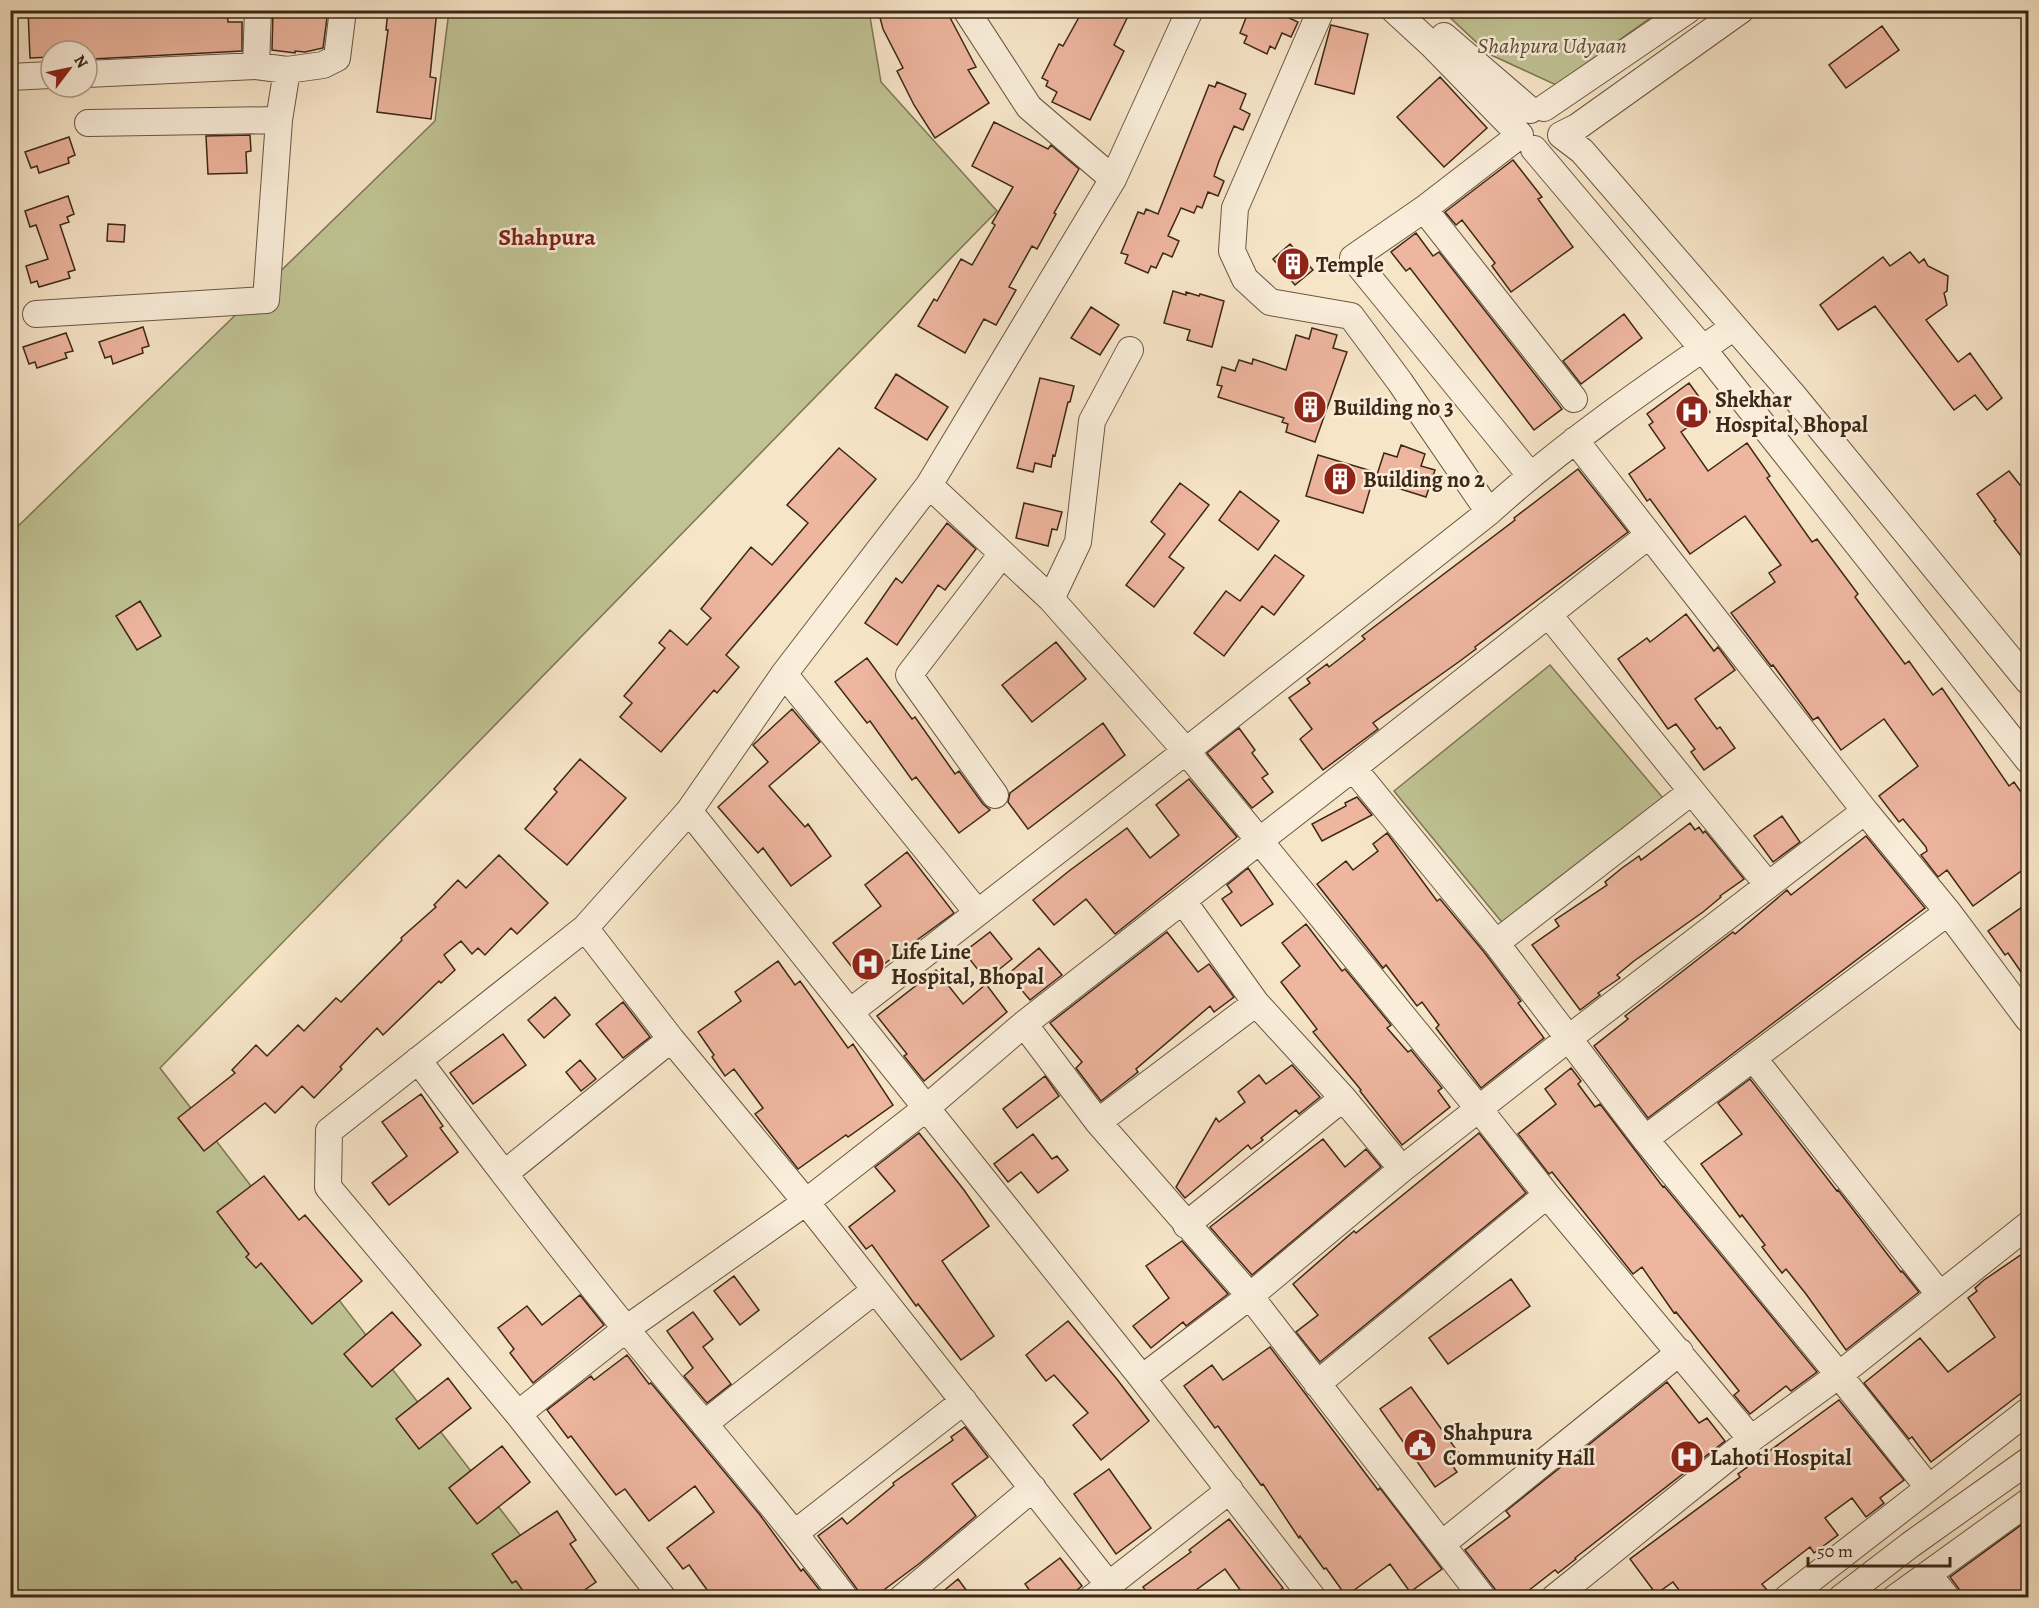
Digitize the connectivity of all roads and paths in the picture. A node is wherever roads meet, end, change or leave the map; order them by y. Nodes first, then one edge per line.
1 (258, 10) edge
2 (343, 10) edge
3 (966, 10) edge
4 (1190, 10) edge
5 (1321, 10) edge
6 (1394, 10) edge
7 (1414, 10) edge
8 (1688, 10) edge
9 (1741, 10) edge
10 (256, 66) junction
11 (287, 70) junction
12 (99, 73) edge
13 (39, 76) edge
14 (10, 77) edge
15 (1537, 109) junction
16 (279, 120) junction
17 (88, 123) dead end
18 (1561, 135) junction
19 (1527, 142) junction
20 (1113, 180) junction
21 (1424, 209) junction
22 (36, 314) dead end
23 (1734, 327) junction
24 (1702, 349) junction
25 (1130, 350) dead end
26 (1574, 399) dead end
27 (1575, 440) junction
28 (1530, 475) junction
29 (929, 486) junction
30 (1489, 512) junction
31 (1649, 535) junction
32 (1002, 554) junction
33 (1051, 599) junction
34 (1548, 614) junction
35 (784, 674) junction
36 (2028, 681) edge
37 (1186, 751) junction
38 (2028, 760) edge
39 (1353, 768) junction
40 (1692, 792) junction
41 (995, 795) dead end
42 (1864, 811) junction
43 (689, 812) junction
44 (1259, 840) junction
45 (1768, 885) junction
46 (1182, 901) junction
47 (977, 912) junction
48 (1948, 912) junction
49 (585, 928) junction
50 (1496, 943) junction
51 (1256, 1003) junction
52 (850, 1012) junction
53 (2028, 1019) edge
54 (1024, 1024) junction
55 (1569, 1038) junction
56 (671, 1040) junction
57 (1754, 1059) junction
58 (418, 1060) junction
59 (1343, 1098) junction
60 (925, 1108) junction
61 (1479, 1109) junction
62 (1098, 1122) junction
63 (1646, 1139) junction
64 (1402, 1169) junction
65 (504, 1174) junction
66 (1546, 1195) junction
67 (806, 1202) junction
68 (1186, 1225) junction
69 (2028, 1225) edge
70 (874, 1290) junction
71 (1940, 1295) junction
72 (1250, 1296) junction
73 (626, 1329) junction
74 (1680, 1352) junction
75 (1839, 1375) junction
76 (1142, 1378) junction
77 (1317, 1384) junction
78 (964, 1401) junction
79 (2028, 1411) edge
80 (518, 1414) junction
81 (704, 1424) junction
82 (1751, 1439) junction
83 (2028, 1461) edge
84 (1928, 1487) junction
85 (1033, 1488) junction
86 (1230, 1490) junction
87 (2028, 1502) edge
88 (795, 1533) junction
89 (1442, 1544) junction
90 (1928, 1574) junction
91 (1100, 1591) edge
92 (1303, 1594) edge
93 (663, 1598) edge
94 (845, 1598) edge
95 (902, 1598) edge
96 (1483, 1598) edge
97 (1554, 1598) edge
98 (1787, 1598) edge
99 (1842, 1598) edge
100 (1896, 1598) edge
101 (1947, 1598) edge

1 - 10 street
2 - 11 street
3 - 20 street
4 - 20 street
5 - 30 street
6 - 19 street
7 - 15 street
8 - 15 street
9 - 18 street
10 - 11 street
10 - 12 street
11 - 16 street
13 - 14 street
15 - 18 street
15 - 19 street
16 - 17 street
16 - 22 street
18 - 19 street
18 - 23 street
19 - 21 street
19 - 24 street
20 - 29 street
21 - 26 street
21 - 28 street
23 - 24 street
23 - 36 street
24 - 27 street
24 - 38 street
25 - 33 street
27 - 28 street
27 - 31 street
28 - 30 street
29 - 32 street
29 - 35 street
30 - 37 street
31 - 34 street
31 - 42 street
32 - 33 street
32 - 41 street
33 - 37 street
34 - 39 street
34 - 40 street
35 - 43 street
35 - 47 street
37 - 44 street
37 - 47 street
39 - 44 street
39 - 50 street
40 - 45 street
40 - 50 street
42 - 45 street
42 - 48 street
43 - 49 street
43 - 52 street
44 - 46 street
44 - 61 street
45 - 55 street
46 - 51 street
46 - 54 street
47 - 52 street
48 - 53 street
48 - 57 street
49 - 56 street
49 - 58 street
50 - 55 street
51 - 59 street
51 - 62 street
52 - 60 street
54 - 60 street
54 - 62 street
55 - 61 street
55 - 63 street
56 - 65 street
56 - 67 street
57 - 63 street
57 - 71 street
58 - 65 street
58 - 80 street
59 - 64 street
59 - 68 street
60 - 67 street
60 - 76 street
61 - 64 street
61 - 66 street
62 - 68 street
63 - 75 street
64 - 72 street
65 - 73 street
66 - 74 street
66 - 77 street
67 - 70 street
67 - 73 street
68 - 72 street
69 - 71 street
70 - 78 street
70 - 81 street
71 - 75 street
72 - 76 street
72 - 77 street
73 - 80 street
73 - 81 street
74 - 82 street
74 - 89 street
75 - 82 street
75 - 84 street
76 - 86 street
77 - 89 street
78 - 85 street
78 - 88 street
79 - 84 street
80 - 93 street
81 - 88 street
82 - 97 street
83 - 99 street
84 - 98 street
85 - 91 street
85 - 95 street
86 - 91 street
86 - 92 street
87 - 90 street
88 - 94 street
89 - 96 street
90 - 100 street
90 - 101 street

